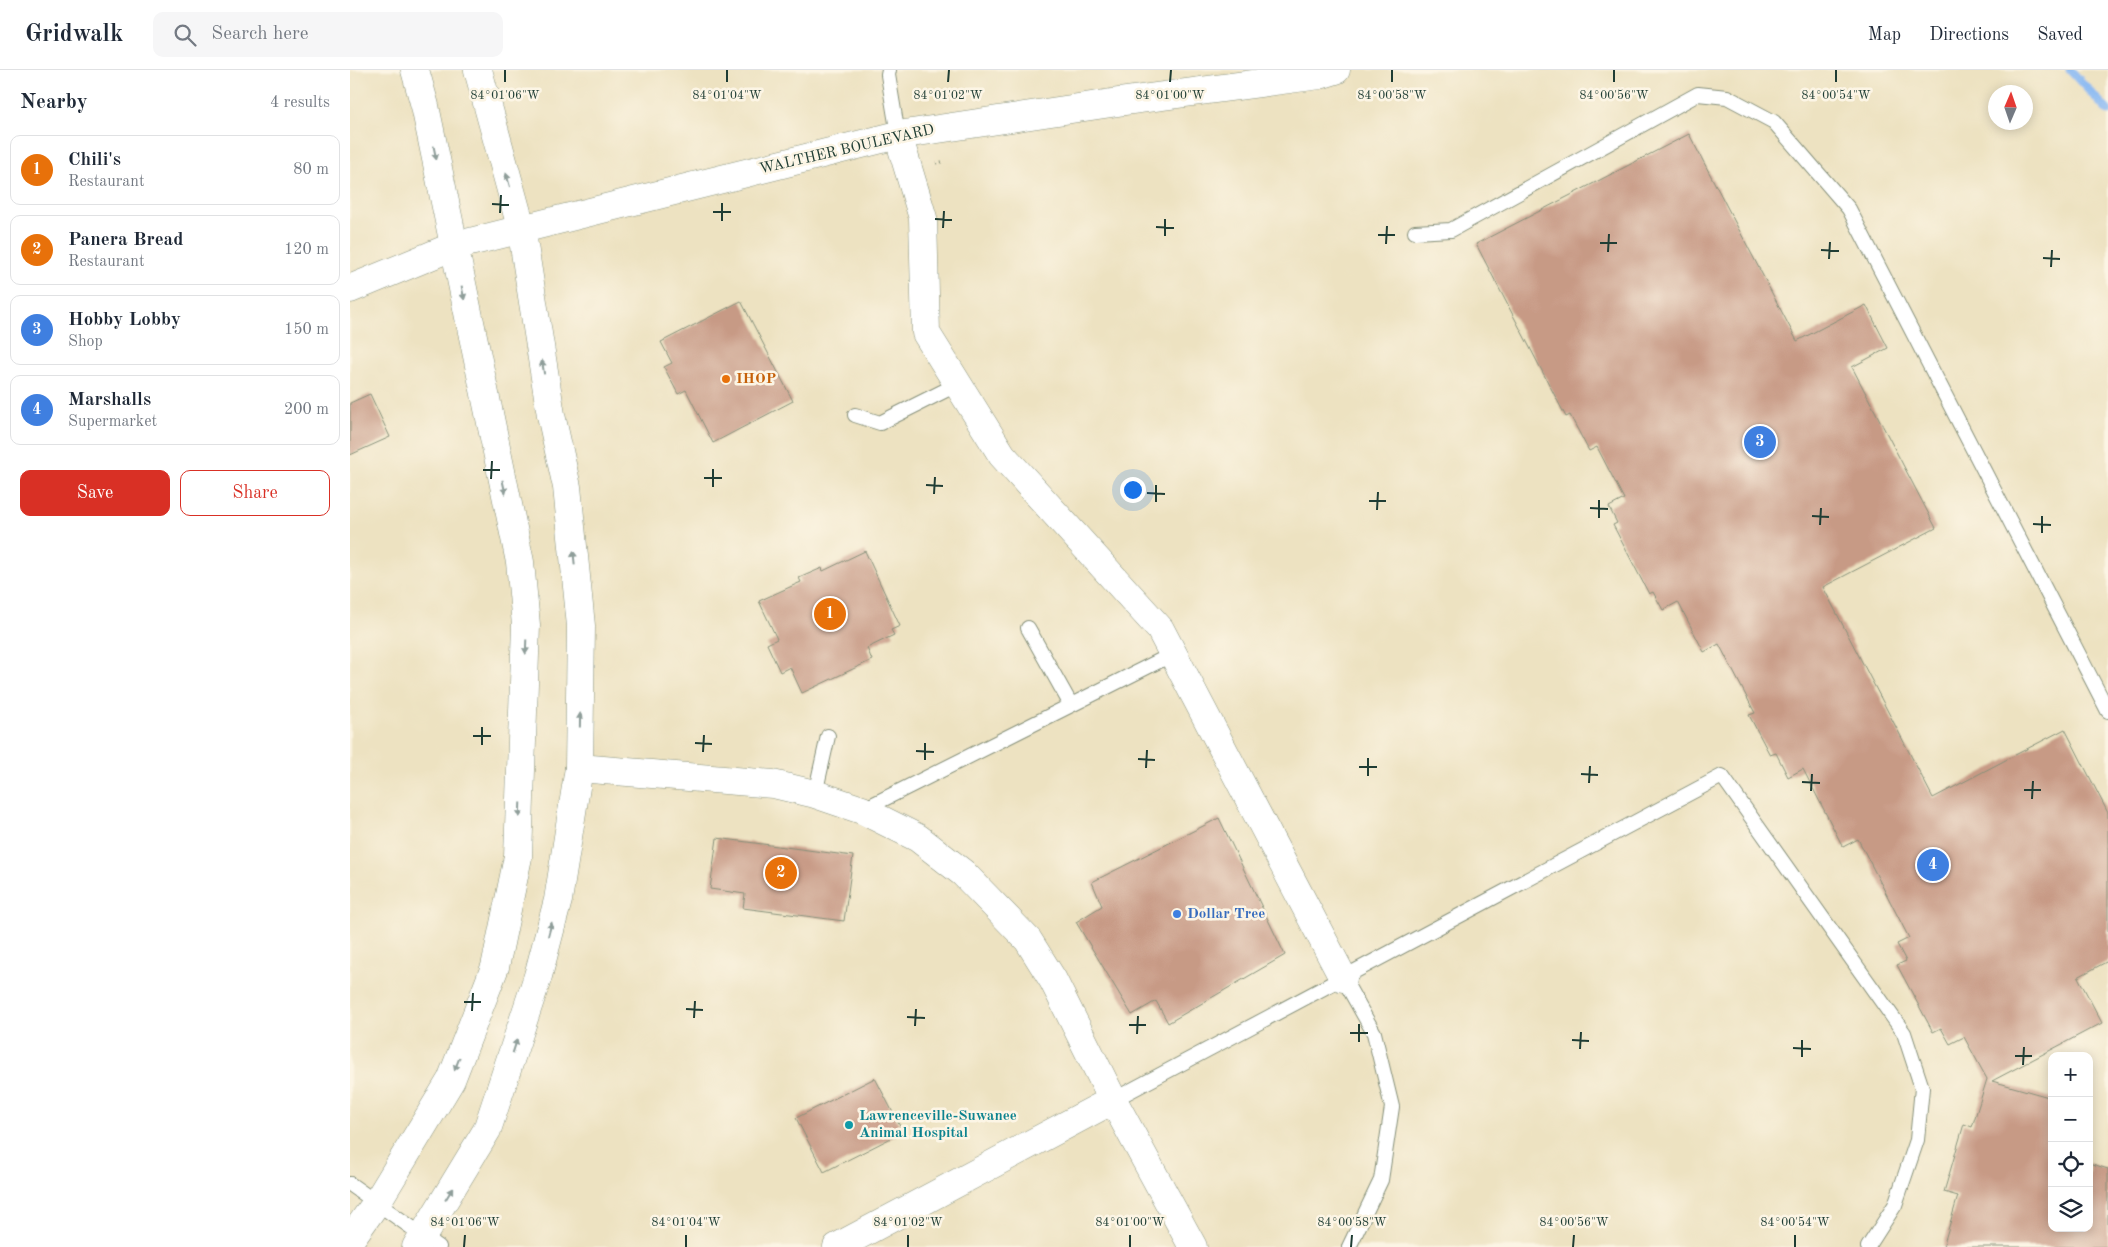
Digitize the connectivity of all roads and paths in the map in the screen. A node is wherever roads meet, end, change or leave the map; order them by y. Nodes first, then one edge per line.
1 (415, 70) edge
2 (478, 70) edge
3 (890, 70) edge
4 (1336, 70) edge
5 (898, 135) junction
6 (522, 227) junction
7 (1415, 232) dead end
8 (454, 246) junction
9 (350, 289) edge
10 (958, 384) junction
11 (855, 415) dead end
12 (1028, 628) dead end
13 (1173, 654) junction
14 (1071, 705) junction
15 (2108, 711) edge
16 (828, 736) dead end
17 (579, 768) junction
18 (815, 794) junction
19 (862, 810) junction
20 (1343, 978) junction
21 (1113, 1100) junction
22 (350, 1184) edge
23 (377, 1202) junction
24 (350, 1240) edge
25 (426, 1243) edge
26 (837, 1247) edge
27 (1193, 1247) edge
28 (1349, 1247) edge
29 (1868, 1247) edge

1 -> 8 street
6 -> 2 street
3 - 5 lane
4 - 5 street, WALTHER BOULEVARD
5 - 6 street, WALTHER BOULEVARD
5 - 10 street
6 - 8 street, WALTHER BOULEVARD
17 -> 6 street
7 - 15 lane
8 - 9 street, WALTHER BOULEVARD
8 -> 23 street
10 - 11 lane
10 - 13 street
12 - 14 lane
13 - 14 lane
13 - 20 street
14 - 19 lane
16 - 18 lane
17 - 18 street
25 -> 17 street
18 - 19 street
19 - 21 street
20 - 21 lane
20 - 28 lane
20 - 29 lane
21 - 26 street
21 - 27 street
22 - 23 lane
23 - 24 street
23 - 25 lane

